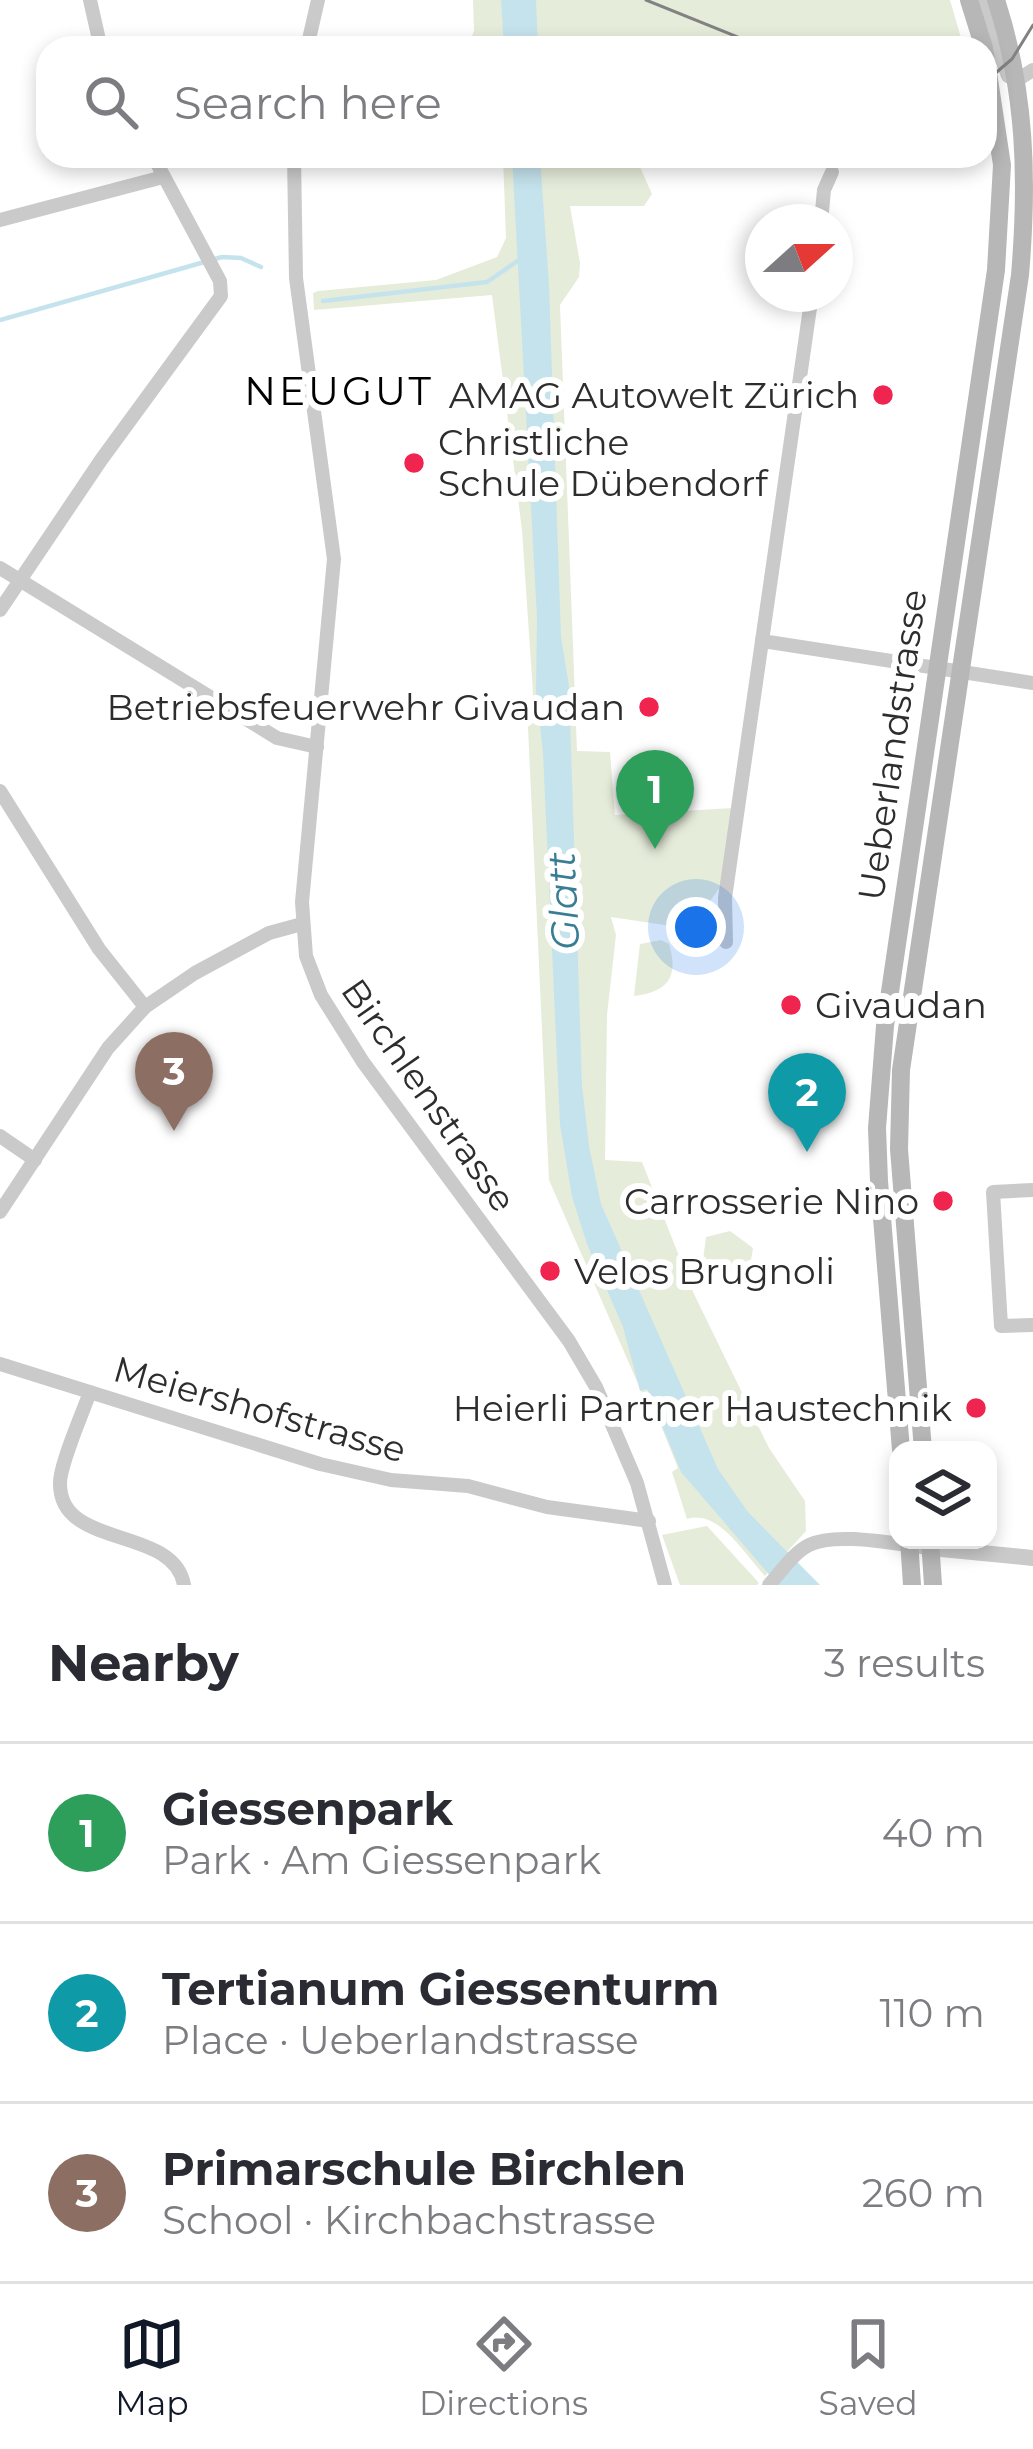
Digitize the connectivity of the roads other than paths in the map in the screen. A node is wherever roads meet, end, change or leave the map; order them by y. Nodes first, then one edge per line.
1 (90, 0) edge
2 (318, 0) edge
3 (969, 0) edge
4 (980, 0) edge
5 (996, 0) edge
6 (98, 36) edge
7 (310, 36) edge
8 (980, 36) edge
9 (991, 36) edge
10 (997, 55) edge
11 (1025, 75) edge
12 (997, 120) edge
13 (159, 168) edge
14 (294, 168) edge
15 (832, 172) dead end
16 (164, 177) junction
17 (823, 204) edge
18 (0, 220) edge
19 (809, 312) edge
20 (0, 568) edge
21 (19, 580) junction
22 (0, 610) edge
23 (762, 641) junction
24 (936, 670) junction
25 (961, 673) junction
26 (1033, 683) edge
27 (317, 747) junction
28 (0, 791) edge
29 (302, 924) junction
30 (726, 942) dead end
31 (146, 1007) junction
32 (0, 1136) edge
33 (35, 1160) junction
34 (1033, 1190) edge
35 (0, 1212) edge
36 (1033, 1324) edge
37 (0, 1364) edge
38 (90, 1392) junction
39 (900, 1441) edge
40 (922, 1441) edge
41 (649, 1521) junction
42 (889, 1542) edge
43 (909, 1549) edge
44 (931, 1549) edge
45 (967, 1549) edge
46 (1033, 1558) edge
47 (184, 1585) edge
48 (665, 1585) edge
49 (769, 1585) edge
50 (912, 1585) edge
51 (933, 1585) edge

1 - 6 street
2 - 7 street
3 - 8 main road, Ueberlandstrasse
4 - 9 street, Ueberlandstrasse
5 - 11 main road, Ueberlandstrasse
10 - 11 street, Ueberlandstrasse
11 - 25 main road, Ueberlandstrasse
12 - 24 main road, Ueberlandstrasse
13 - 16 street
14 - 27 street, Birchlenstrasse
15 - 17 street
16 - 18 street
16 - 21 street
19 - 23 street
20 - 21 street
21 - 22 street
21 - 27 street
23 - 24 street
23 - 30 street
24 - 25 street
24 - 39 main road, Ueberlandstrasse
25 - 26 street
25 - 40 main road, Ueberlandstrasse
27 - 29 street, Birchlenstrasse
28 - 31 street
29 - 31 street
29 - 41 street, Birchlenstrasse
31 - 33 street
32 - 33 street
33 - 35 street
34 - 36 street
37 - 38 street, Meiershofstrasse
38 - 41 street, Meiershofstrasse
38 - 47 street
41 - 48 street, Birchlenstrasse
42 - 49 street
43 - 50 main road
44 - 51 main road
45 - 46 street

